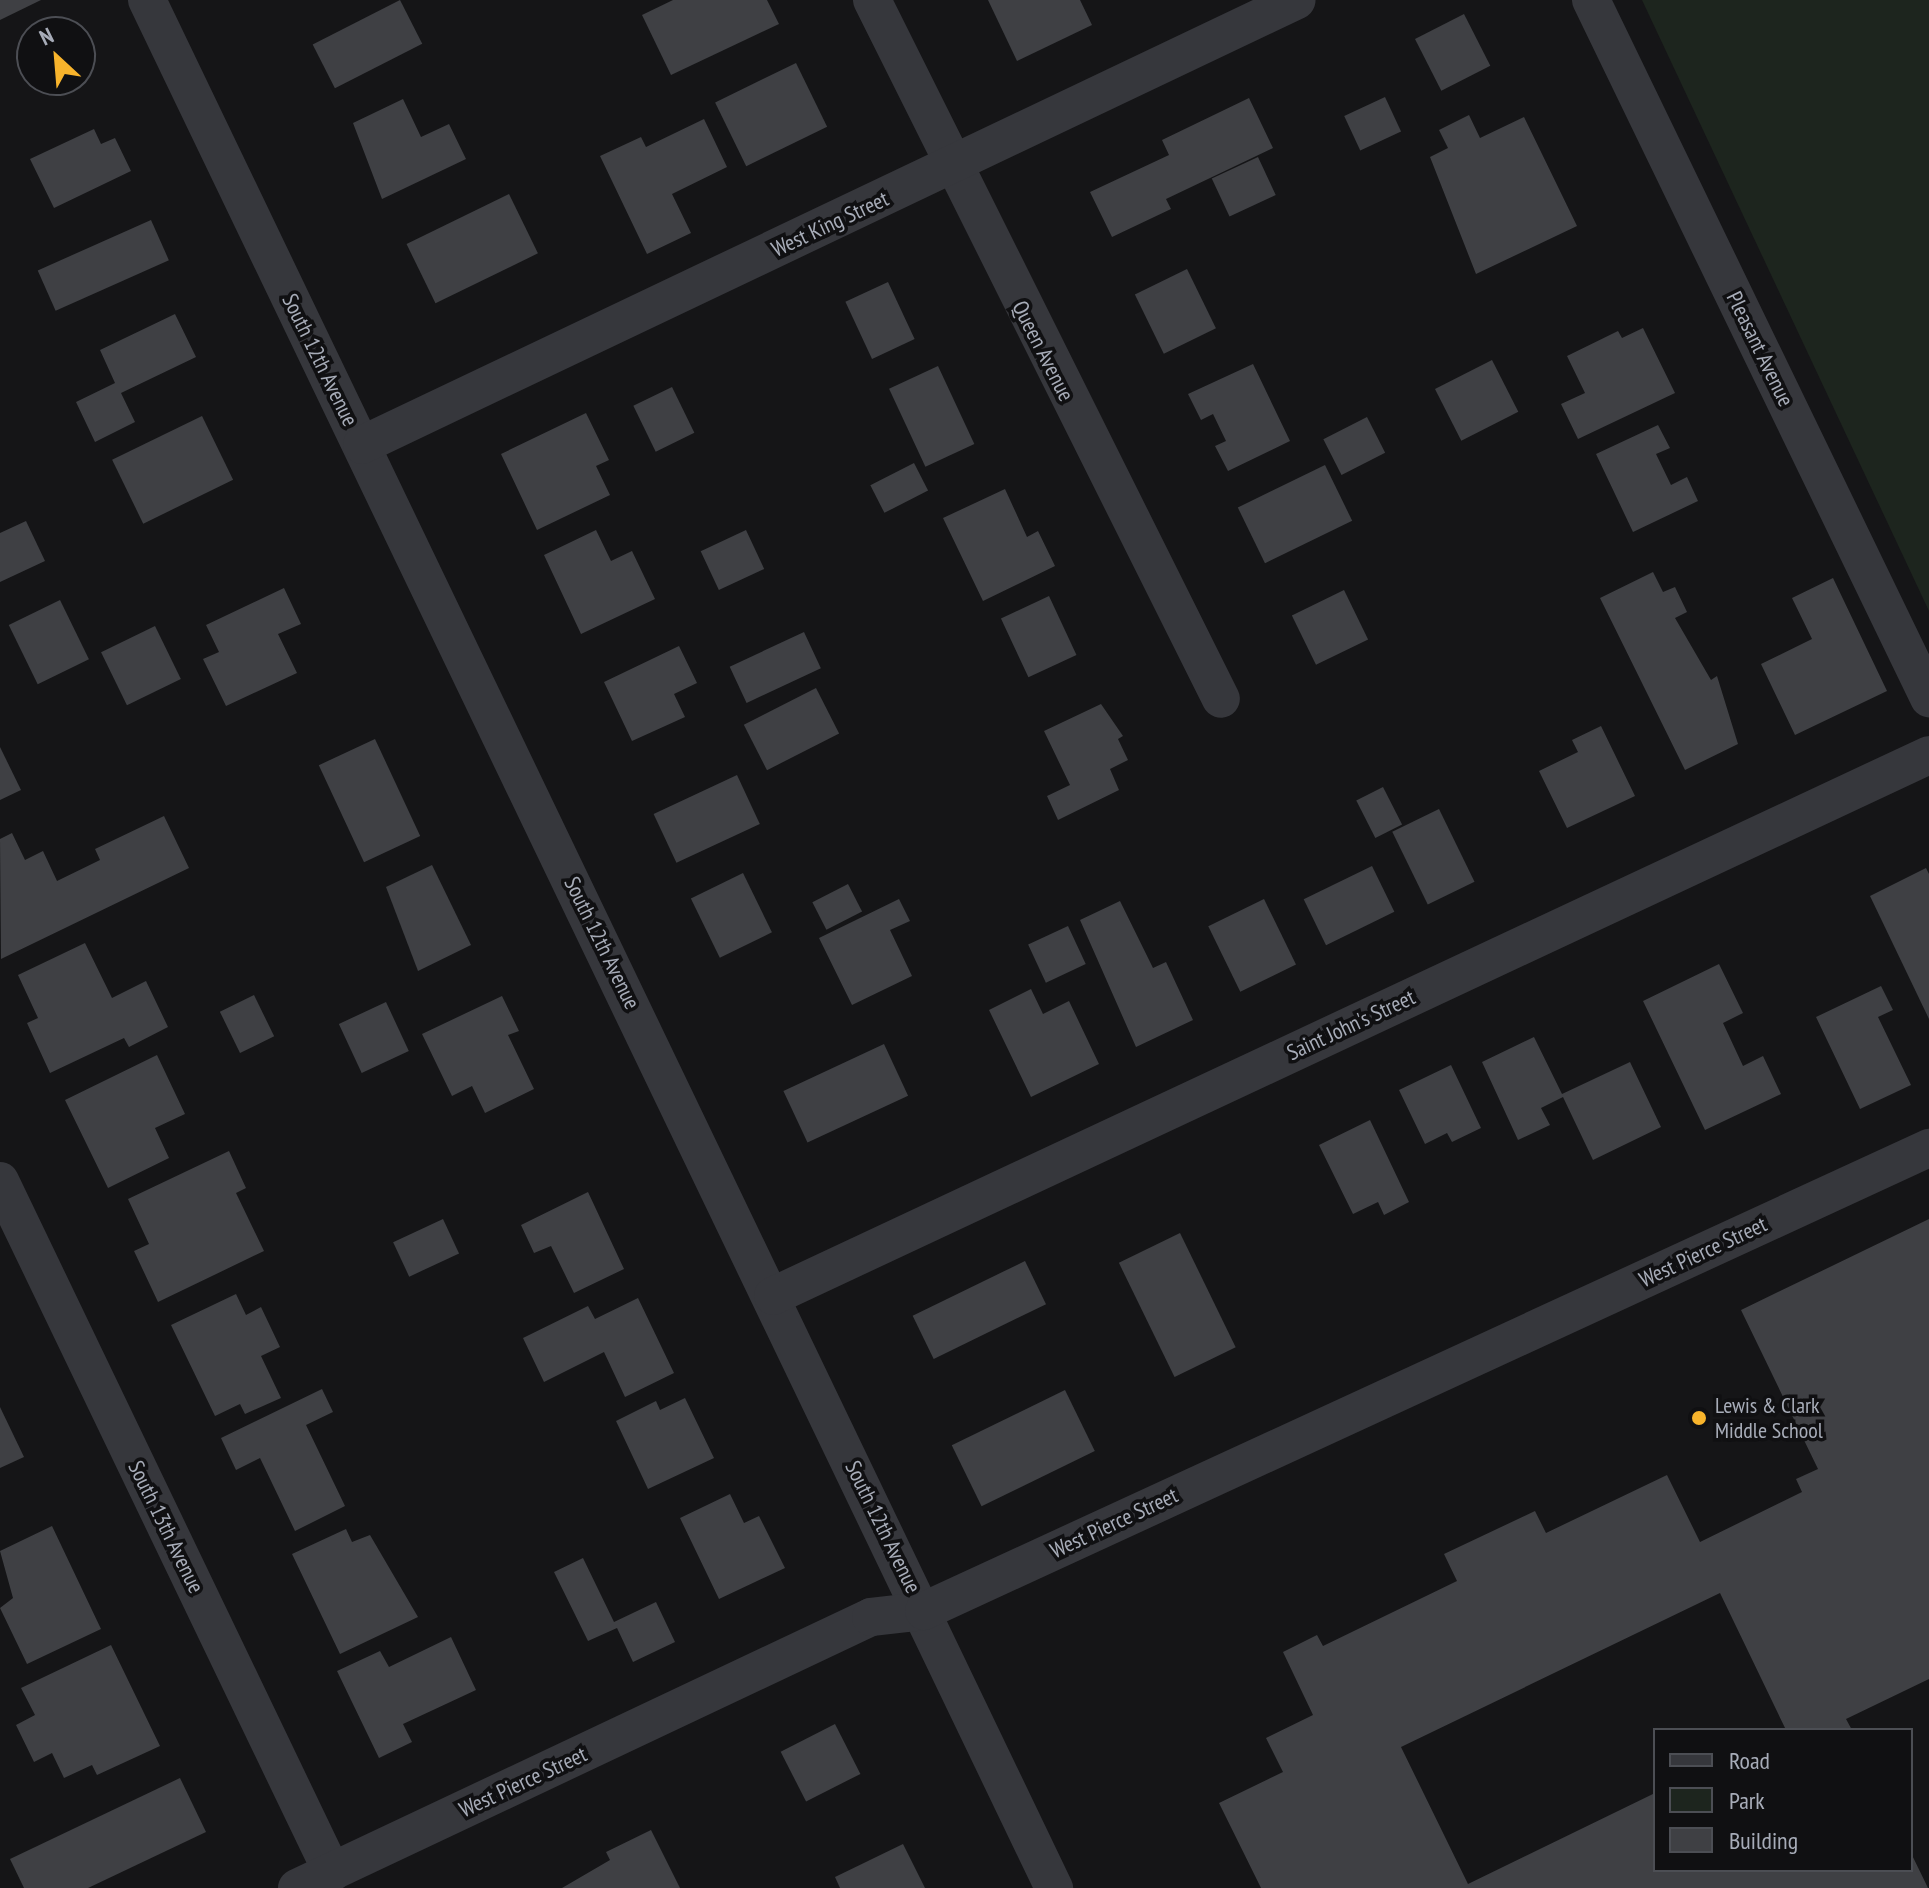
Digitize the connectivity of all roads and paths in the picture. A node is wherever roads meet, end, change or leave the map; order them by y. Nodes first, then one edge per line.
1 (147, 0) edge
2 (872, 0) edge
3 (1297, 0) edge
4 (1591, 0) edge
5 (950, 167) junction
6 (362, 445) junction
7 (1929, 698) edge
8 (1221, 699) dead end
9 (1929, 755) edge
10 (1929, 1148) edge
11 (0, 1181) edge
12 (773, 1296) junction
13 (924, 1611) junction
14 (332, 1872) junction
15 (297, 1888) edge
16 (1054, 1888) edge

1 - 6 street, South 12th Avenue
2 - 5 street, Queen Avenue
3 - 5 street, West King Street
4 - 7 street, Pleasant Avenue
5 - 6 street, West King Street
5 - 8 street, Queen Avenue
6 - 12 street, South 12th Avenue
9 - 12 street, Saint John's Street
10 - 13 street, West Pierce Street
11 - 14 street, South 13th Avenue
12 - 13 street, South 12th Avenue
13 - 14 street, West Pierce Street
13 - 16 street, South 12th Avenue
14 - 15 street, West Pierce Street

